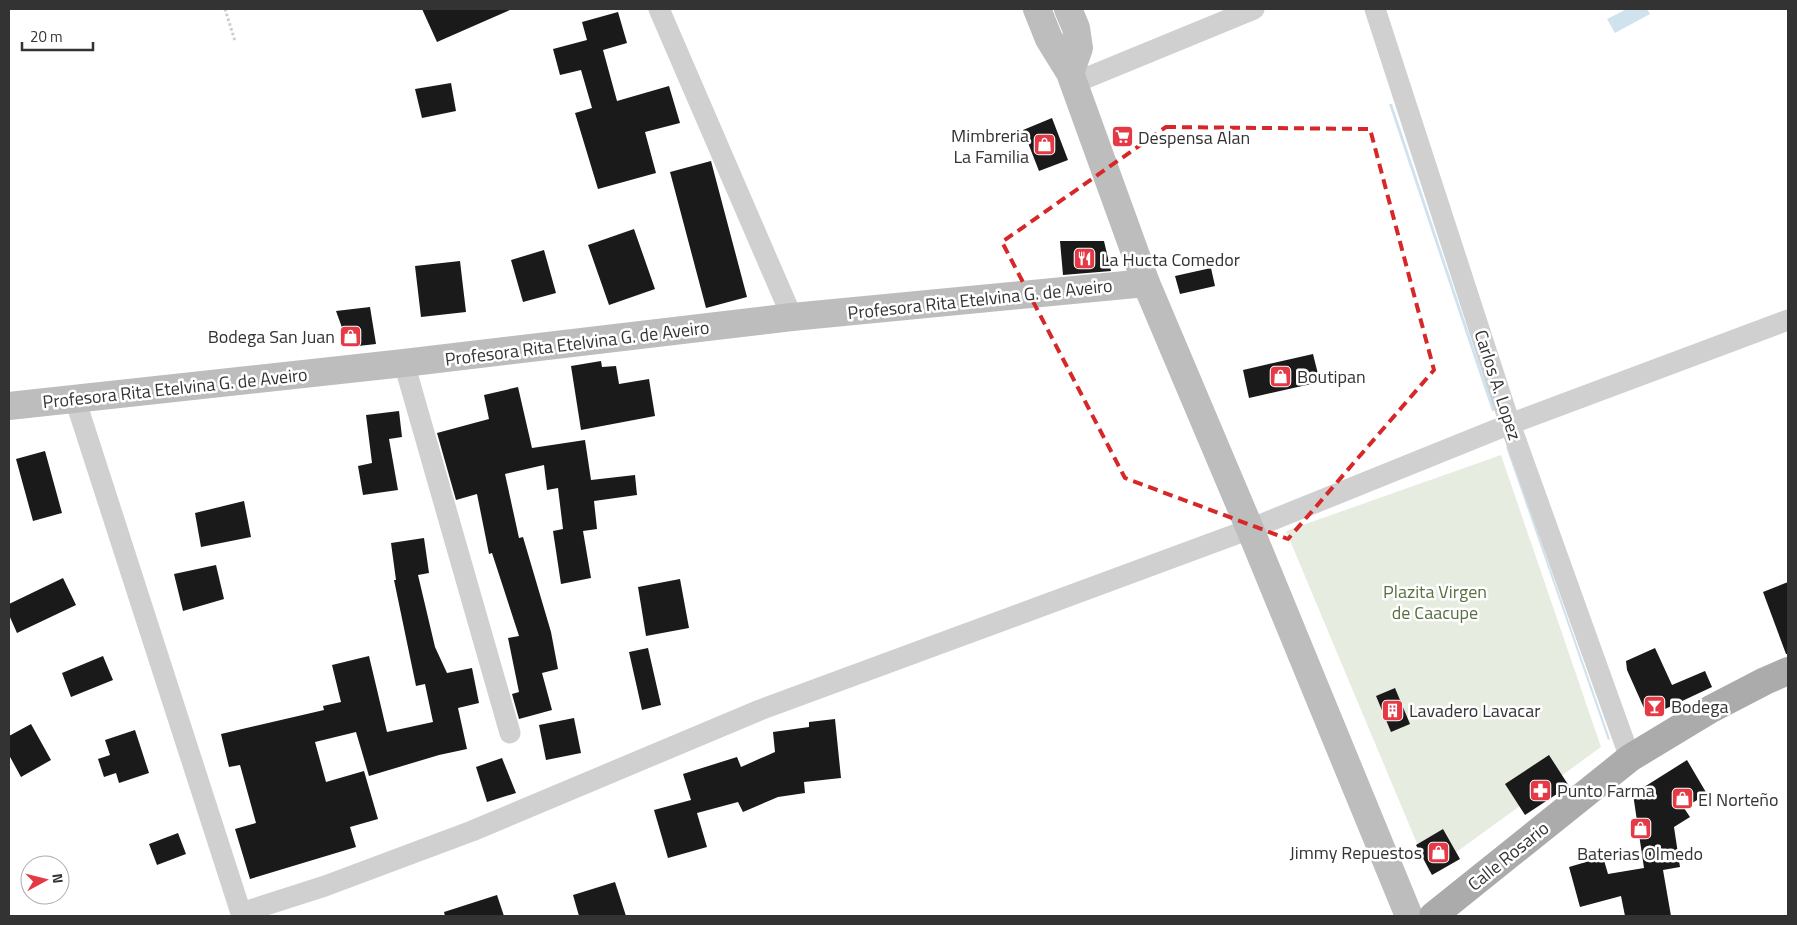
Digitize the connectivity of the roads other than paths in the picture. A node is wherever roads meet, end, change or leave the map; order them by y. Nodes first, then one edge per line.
1 (659, 9) edge
2 (1037, 9) edge
3 (1068, 9) edge
4 (1254, 9) edge
5 (1374, 9) edge
6 (1072, 78) junction
7 (1146, 283) junction
8 (792, 317) junction
9 (1788, 320) edge
10 (404, 363) junction
11 (75, 399) junction
12 (9, 406) edge
13 (1510, 424) junction
14 (1250, 529) junction
15 (1788, 671) edge
16 (510, 733) dead end
17 (1630, 758) junction
18 (1410, 916) edge
19 (1433, 916) edge

1 - 8 street
2 - 6 street
3 - 6 street
4 - 6 street
5 - 13 street, Carlos A. Lopez
6 - 7 street
7 - 8 street, Profesora Rita Etelvina G. de Aveiro
7 - 14 street
8 - 10 street, Profesora Rita Etelvina G. de Aveiro
9 - 13 street
10 - 11 street, Profesora Rita Etelvina G. de Aveiro
10 - 16 street
11 - 12 street, Profesora Rita Etelvina G. de Aveiro
11 - 14 street
13 - 14 street
13 - 17 street, Carlos A. Lopez
14 - 18 street
15 - 17 main road, Calle Rosario
17 - 19 main road, Calle Rosario

